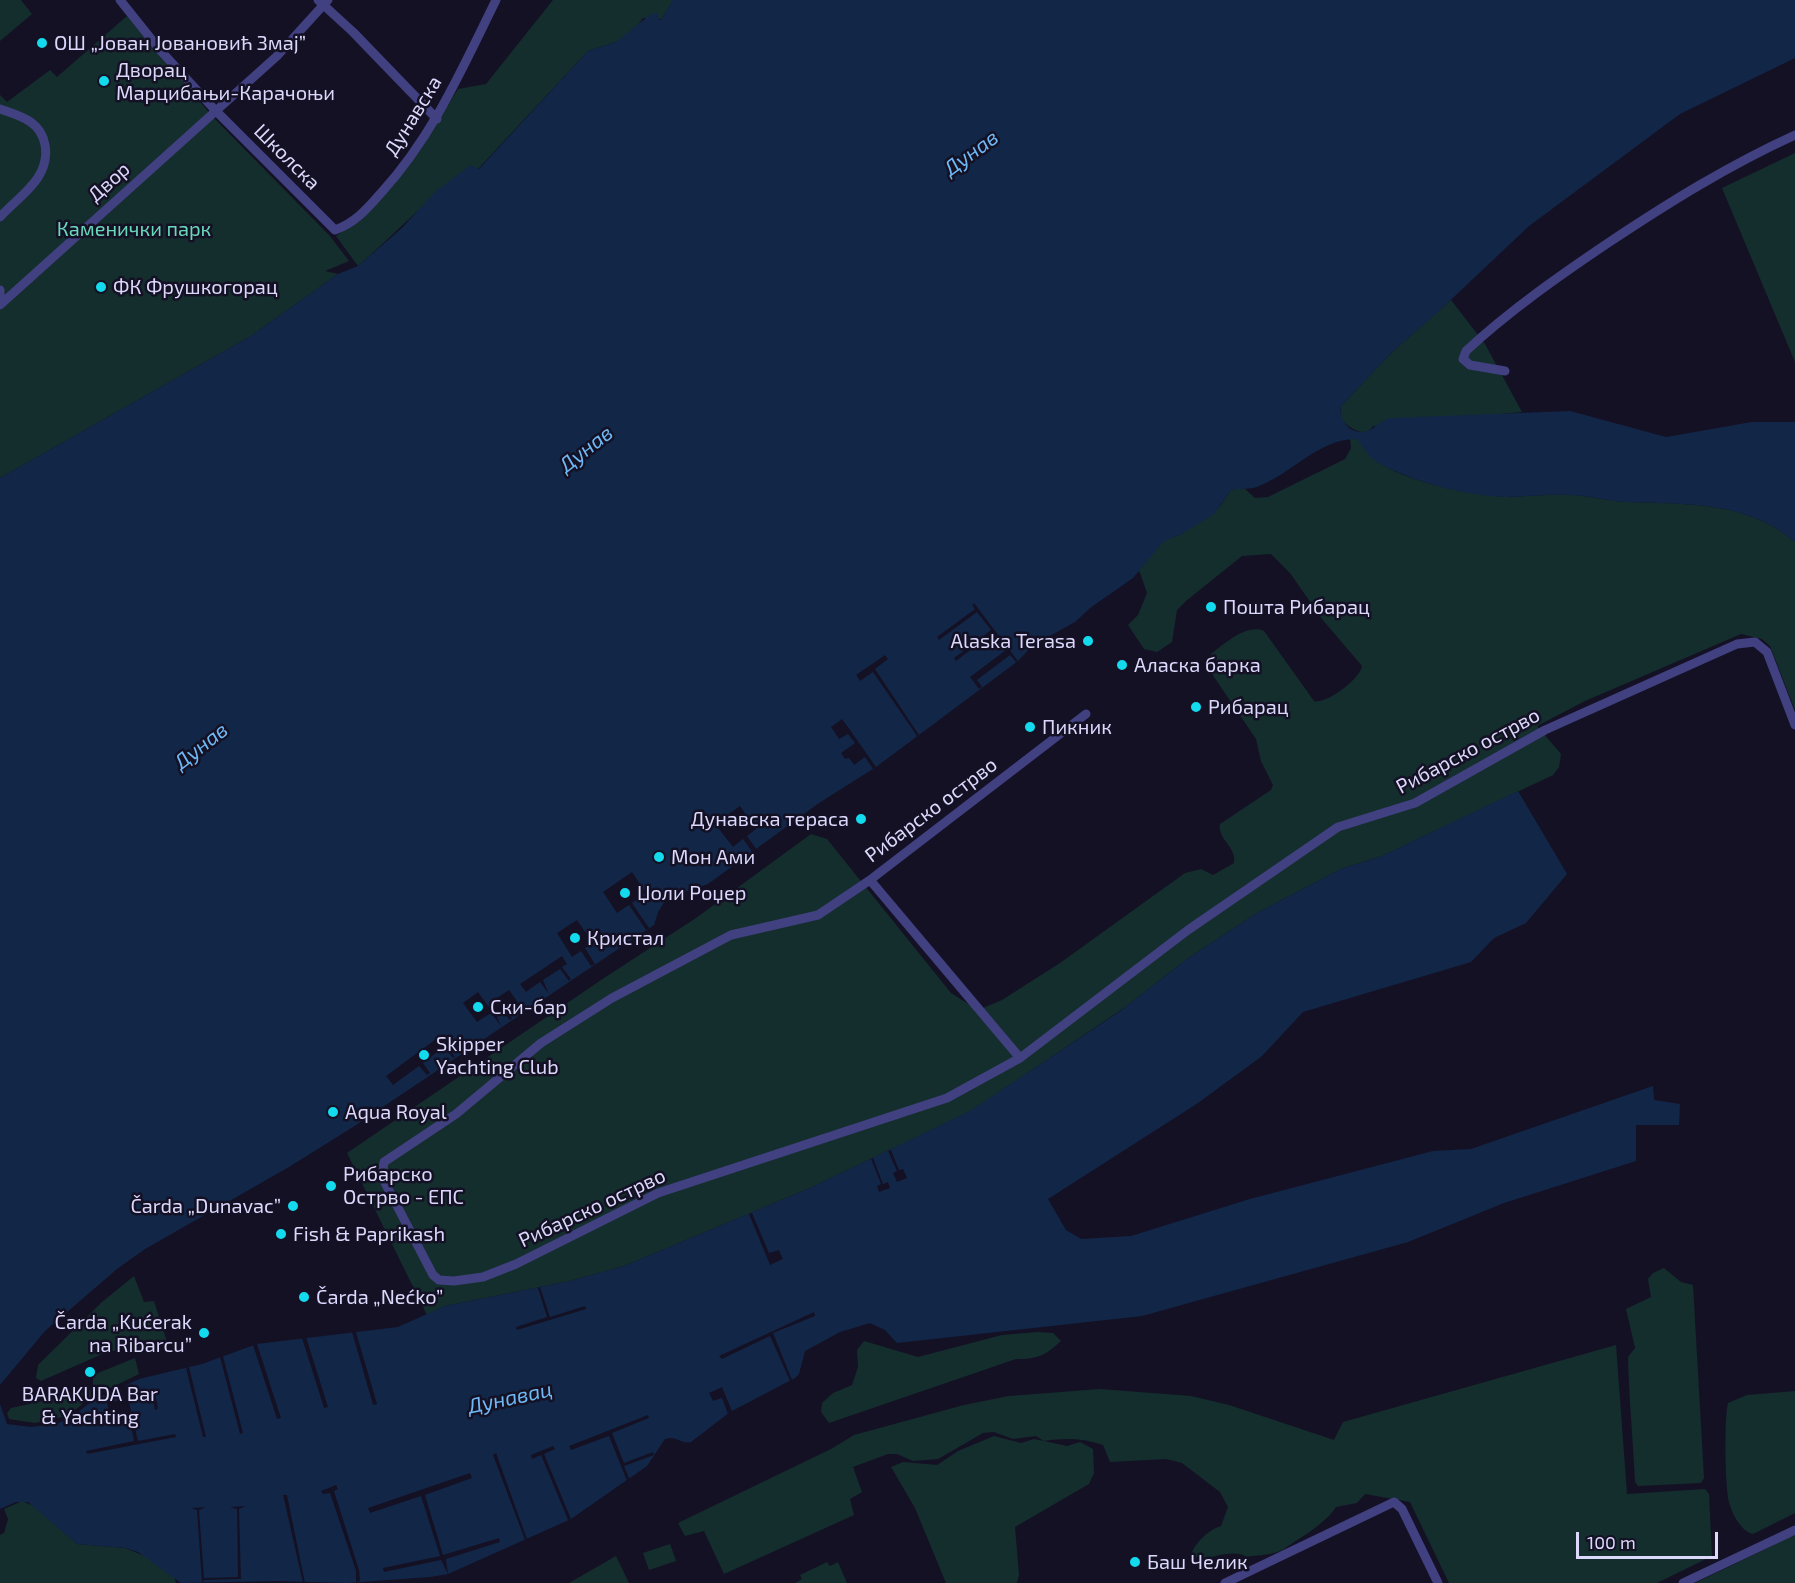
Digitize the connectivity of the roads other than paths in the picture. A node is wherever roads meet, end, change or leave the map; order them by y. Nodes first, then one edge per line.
1 (120, 0) edge
2 (496, 0) edge
3 (323, 2) edge
4 (0, 109) edge
5 (215, 110) junction
6 (437, 119) junction
7 (1795, 135) edge
8 (0, 217) edge
9 (335, 230) joint
10 (0, 290) edge
11 (0, 303) edge
12 (1505, 371) dead end
13 (1086, 714) dead end
14 (1795, 725) edge
15 (870, 880) junction
16 (1020, 1058) junction
17 (1795, 1530) edge
18 (1225, 1583) edge
19 (1438, 1583) edge
20 (1683, 1583) edge

1 - 5 street, Школска
2 - 6 street, Дунавска
3 - 5 street, Двор
3 - 6 street
4 - 8 street
5 - 9 street, Школска
5 - 11 street, Двор
6 - 9 street, Дунавска
7 - 12 street
10 - 11 street, Двор
13 - 15 street, Рибарско острво
14 - 16 street, Рибарско острво
15 - 16 street, Рибарско острво
15 - 16 street, Рибарско острво
17 - 20 street
18 - 19 street

